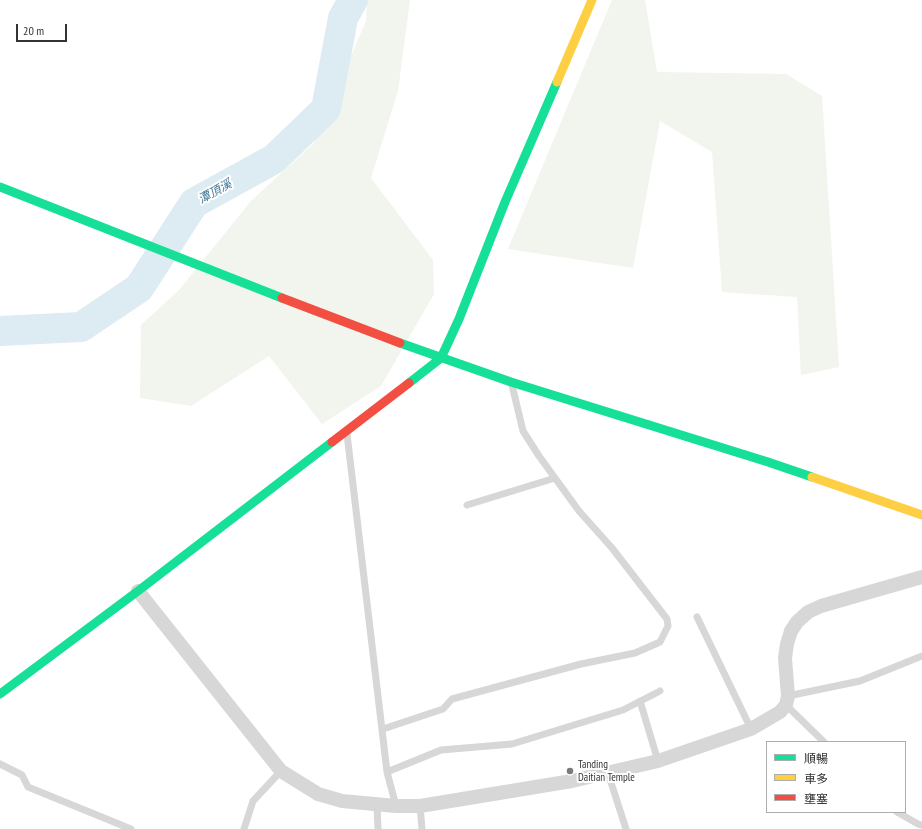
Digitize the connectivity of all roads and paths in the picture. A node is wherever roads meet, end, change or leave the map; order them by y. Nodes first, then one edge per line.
1 (592, 0) edge
2 (0, 187) edge
3 (441, 358) junction
4 (511, 382) junction
5 (347, 431) junction
6 (555, 478) junction
7 (467, 505) dead end
8 (922, 515) edge
9 (922, 577) edge
10 (138, 591) junction
11 (697, 617) dead end
12 (922, 656) edge
13 (660, 691) dead end
14 (0, 694) edge
15 (640, 701) junction
16 (787, 701) junction
17 (383, 728) junction
18 (751, 729) junction
19 (823, 741) edge
20 (658, 761) junction
21 (0, 764) edge
22 (281, 771) junction
23 (387, 772) junction
24 (608, 773) junction
25 (377, 805) junction
26 (396, 806) junction
27 (420, 806) junction
28 (899, 813) edge
29 (922, 824) edge
30 (131, 829) edge
31 (244, 829) edge
32 (378, 829) edge
33 (422, 829) edge
34 (626, 829) edge

1 - 3 street
2 - 3 street
3 - 4 street
3 - 5 street
4 - 6 lane
4 - 8 street
5 - 10 street
5 - 17 lane
6 - 7 lane
6 - 17 lane
9 - 16 street
10 - 14 street
10 - 22 street
11 - 18 lane
12 - 16 lane
13 - 15 lane
15 - 20 lane
15 - 23 lane
16 - 18 street
16 - 19 lane
17 - 23 lane
18 - 20 street
20 - 24 street
21 - 30 lane
22 - 25 street
22 - 31 lane
23 - 26 lane
24 - 27 street
24 - 34 lane
25 - 26 street
25 - 32 lane
26 - 27 street
27 - 33 lane
28 - 29 lane

